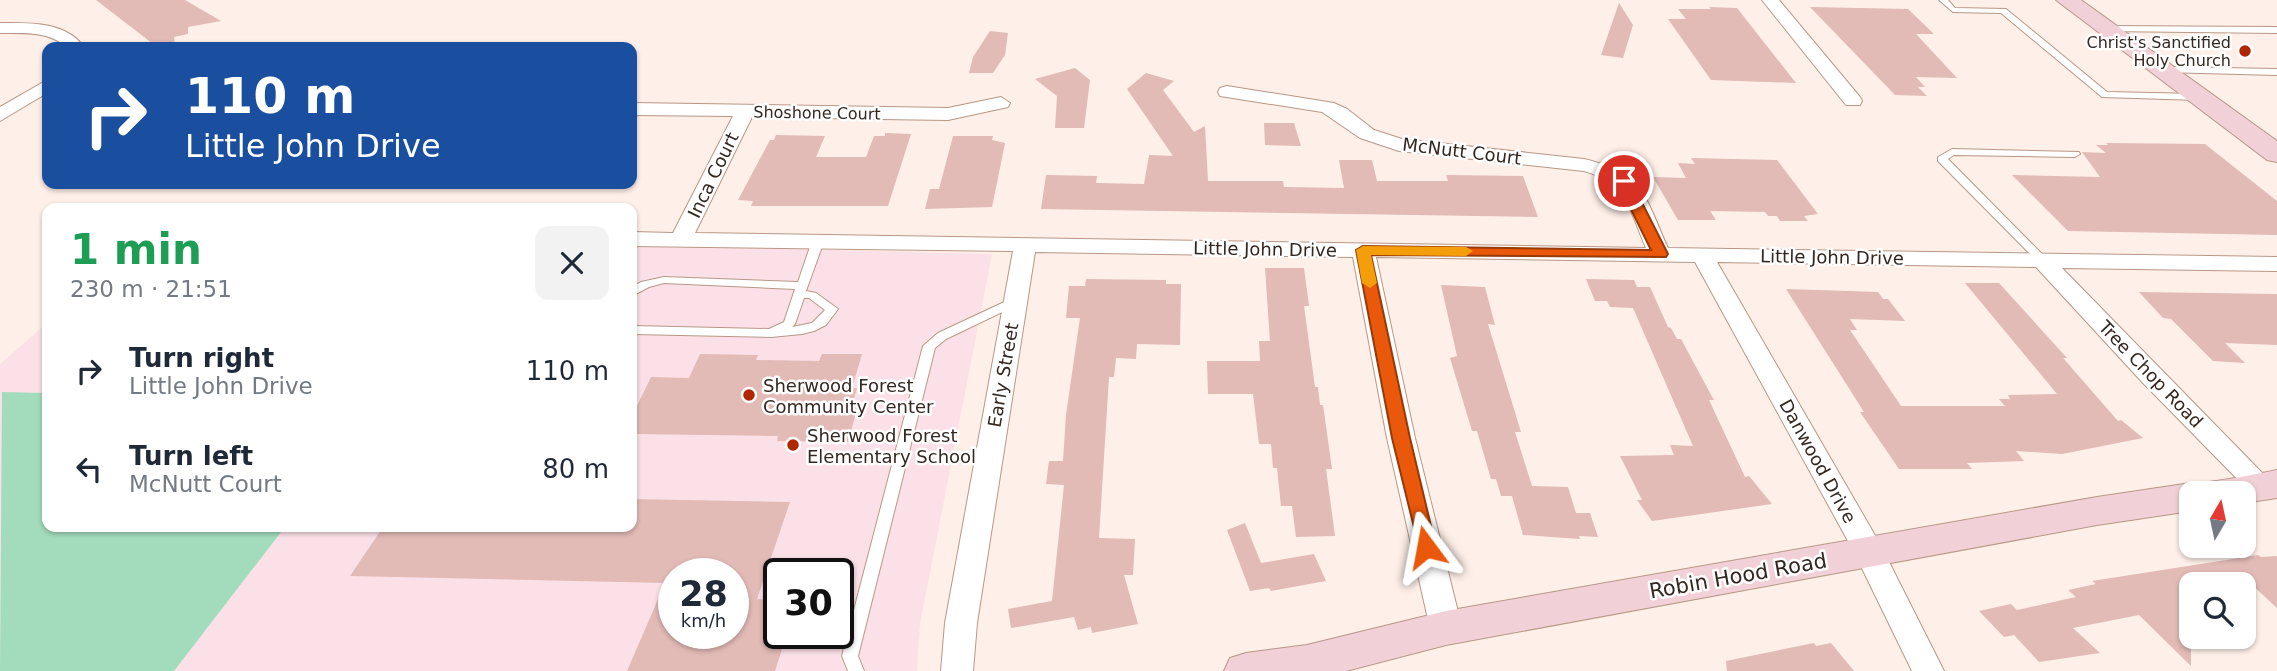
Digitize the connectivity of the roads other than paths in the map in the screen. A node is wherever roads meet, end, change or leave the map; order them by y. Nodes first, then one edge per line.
1 (1770, 0) edge
2 (1943, 0) edge
3 (2067, 0) edge
4 (0, 28) edge
5 (2104, 28) junction
6 (2277, 30) edge
7 (69, 42) edge
8 (2162, 70) junction
9 (2277, 72) edge
10 (42, 88) edge
11 (1227, 92) dead end
12 (2198, 97) junction
13 (1853, 101) dead end
14 (1001, 103) dead end
15 (637, 109) edge
16 (745, 112) junction
17 (0, 115) edge
18 (2267, 139) edge
19 (2075, 154) dead end
20 (2277, 154) edge
21 (682, 238) junction
22 (637, 239) edge
23 (818, 241) junction
24 (1025, 245) junction
25 (1363, 250) junction
26 (1660, 254) junction
27 (1702, 255) junction
28 (2042, 260) junction
29 (2277, 264) edge
30 (637, 289) edge
31 (801, 290) junction
32 (1015, 301) junction
33 (637, 330) edge
34 (771, 333) junction
35 (2269, 485) edge
36 (2179, 499) edge
37 (1869, 552) junction
38 (1446, 628) junction
39 (1298, 667) edge
40 (856, 671) edge
41 (957, 671) edge
42 (1246, 671) edge
43 (1928, 671) edge

1 - 13 street
2 - 12 lane
3 - 5 street
4 - 7 street
5 - 6 lane
5 - 8 street
8 - 9 lane
8 - 12 street
10 - 17 street
11 - 26 street, McNutt Court
12 - 18 street
14 - 16 street, Shoshone Court
15 - 16 street, Shoshone Court
16 - 21 street, Inca Court
18 - 20 street
19 - 28 lane
21 - 22 street, Little John Drive
21 - 23 street, Little John Drive
23 - 24 street, Little John Drive
23 - 31 lane
24 - 25 street, Little John Drive
24 - 32 street, Early Street
25 - 26 street, Little John Drive
25 - 38 street
26 - 27 street, Little John Drive
27 - 28 street, Little John Drive
27 - 37 street, Danwood Drive
28 - 29 street, Little John Drive
28 - 35 street, Tree Chop Road
30 - 31 lane
31 - 34 lane
31 - 34 lane
32 - 40 lane
32 - 41 street, Early Street
33 - 34 lane
36 - 37 street, Robin Hood Road
37 - 38 street, Robin Hood Road
37 - 43 street, Danwood Drive
38 - 39 street, Robin Hood Road
39 - 42 street, Robin Hood Road

